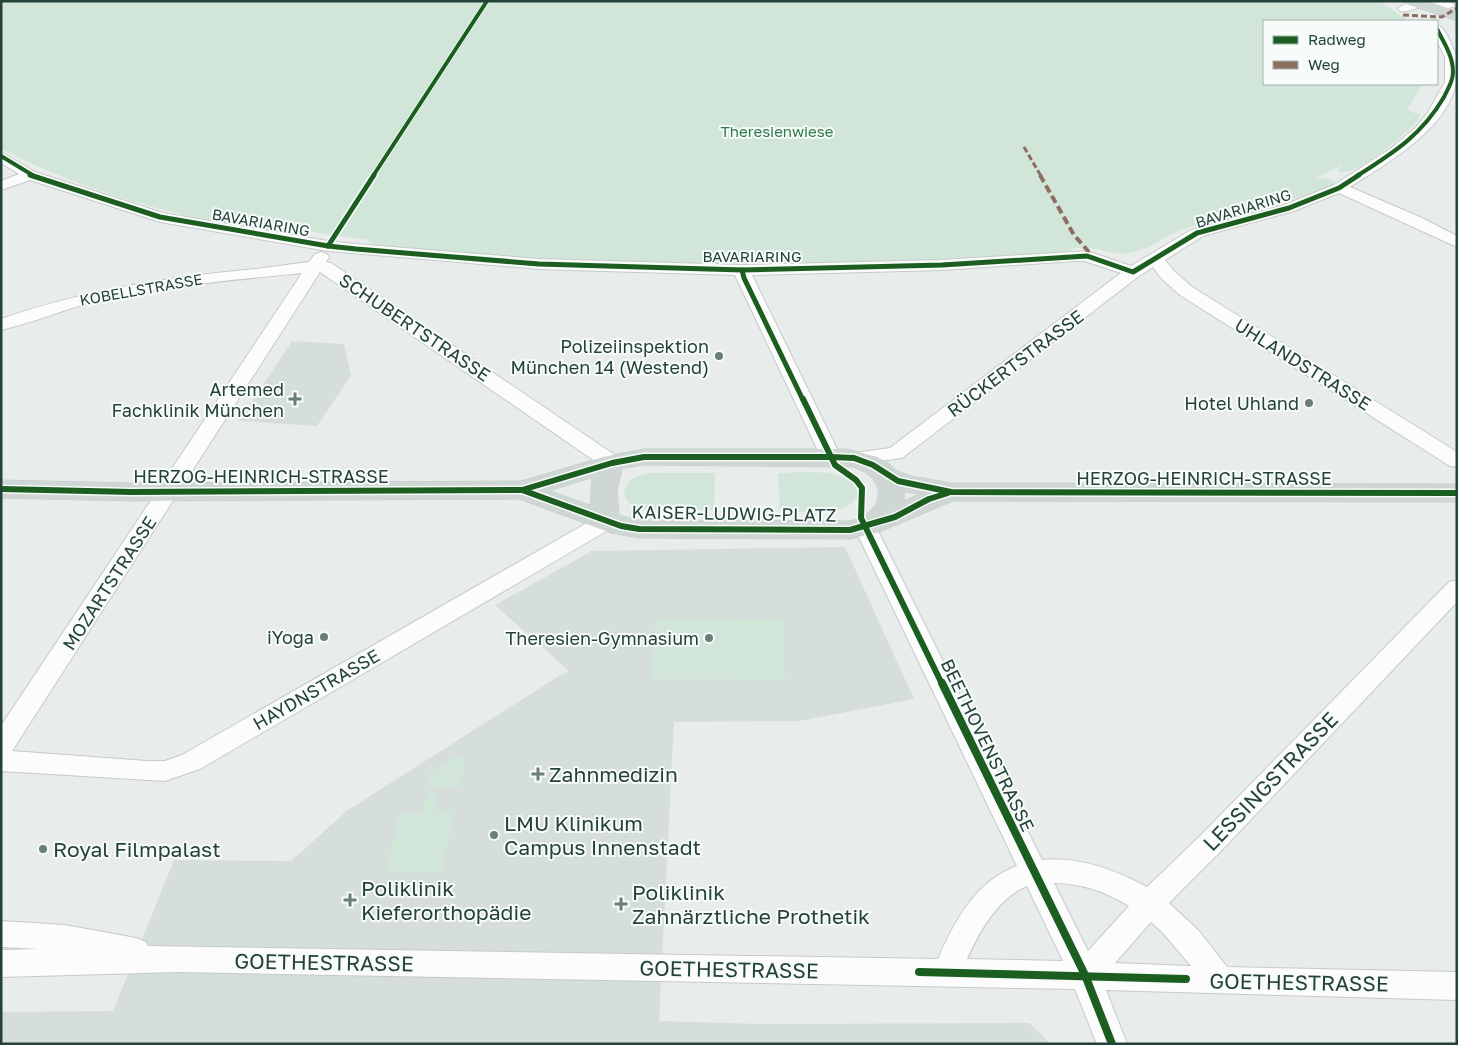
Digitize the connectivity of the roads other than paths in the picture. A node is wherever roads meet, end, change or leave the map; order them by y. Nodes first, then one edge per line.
1 (1393, 1) edge
2 (1412, 4) edge
3 (1450, 7) edge
4 (1421, 20) edge
5 (1431, 20) edge
6 (1439, 34) edge
7 (1454, 80) edge
8 (1440, 106) junction
9 (1457, 109) edge
10 (1, 156) edge
11 (30, 175) junction
12 (1, 186) edge
13 (1339, 188) junction
14 (1455, 238) edge
15 (328, 246) junction
16 (1156, 259) junction
17 (315, 266) junction
18 (742, 270) junction
19 (1134, 272) junction
20 (1, 325) edge
21 (842, 457) junction
22 (1457, 461) edge
23 (612, 463) junction
24 (891, 465) junction
25 (1, 489) edge
26 (522, 490) junction
27 (168, 492) junction
28 (951, 492) junction
29 (1457, 493) edge
30 (606, 521) junction
31 (871, 525) junction
32 (1457, 588) edge
33 (1, 747) edge
34 (1, 761) edge
35 (1034, 872) junction
36 (1150, 903) junction
37 (1, 934) edge
38 (178, 959) junction
39 (1, 964) edge
40 (947, 973) junction
41 (1085, 975) junction
42 (1218, 979) junction
43 (1457, 986) edge
44 (1112, 1044) edge

1 - 2 street
2 - 3 main road
2 - 4 street
2 - 5 street
6 - 7 street, BAVARIARING
7 - 8 street, BAVARIARING
8 - 9 street
8 - 13 street, BAVARIARING
10 - 11 street, BAVARIARING
11 - 12 street
11 - 15 street, BAVARIARING
13 - 14 street
13 - 16 street, BAVARIARING
15 - 17 street, MOZARTSTRASSE
15 - 18 street, BAVARIARING
16 - 19 street, BAVARIARING
16 - 22 street, UHLANDSTRASSE
17 - 20 street, KOBELLSTRASSE
17 - 23 street, SCHUBERTSTRASSE
17 - 27 street, MOZARTSTRASSE
18 - 19 street, BAVARIARING
18 - 21 street
19 - 24 street, RÜCKERTSTRASSE
21 - 23 main road
21 - 24 main road
23 - 26 main road
23 - 30 main road
24 - 28 main road, HERZOG-HEINRICH-STRASSE
24 - 31 main road
25 - 27 main road, HERZOG-HEINRICH-STRASSE
26 - 27 main road, HERZOG-HEINRICH-STRASSE
26 - 30 main road, KAISER-LUDWIG-PLATZ
27 - 33 street, MOZARTSTRASSE
28 - 29 main road, HERZOG-HEINRICH-STRASSE
28 - 31 main road, HERZOG-HEINRICH-STRASSE
30 - 31 main road, KAISER-LUDWIG-PLATZ
30 - 34 street, HAYDNSTRASSE
31 - 35 street, BEETHOVENSTRASSE
32 - 36 street, LESSINGSTRASSE
35 - 36 street
35 - 40 street
35 - 41 street, BEETHOVENSTRASSE
36 - 41 street, LESSINGSTRASSE
36 - 42 street
37 - 38 street
38 - 39 street, GOETHESTRASSE
38 - 40 street, GOETHESTRASSE
40 - 41 street, GOETHESTRASSE
41 - 42 street, GOETHESTRASSE
41 - 44 street, BEETHOVENSTRASSE
42 - 43 street, GOETHESTRASSE

